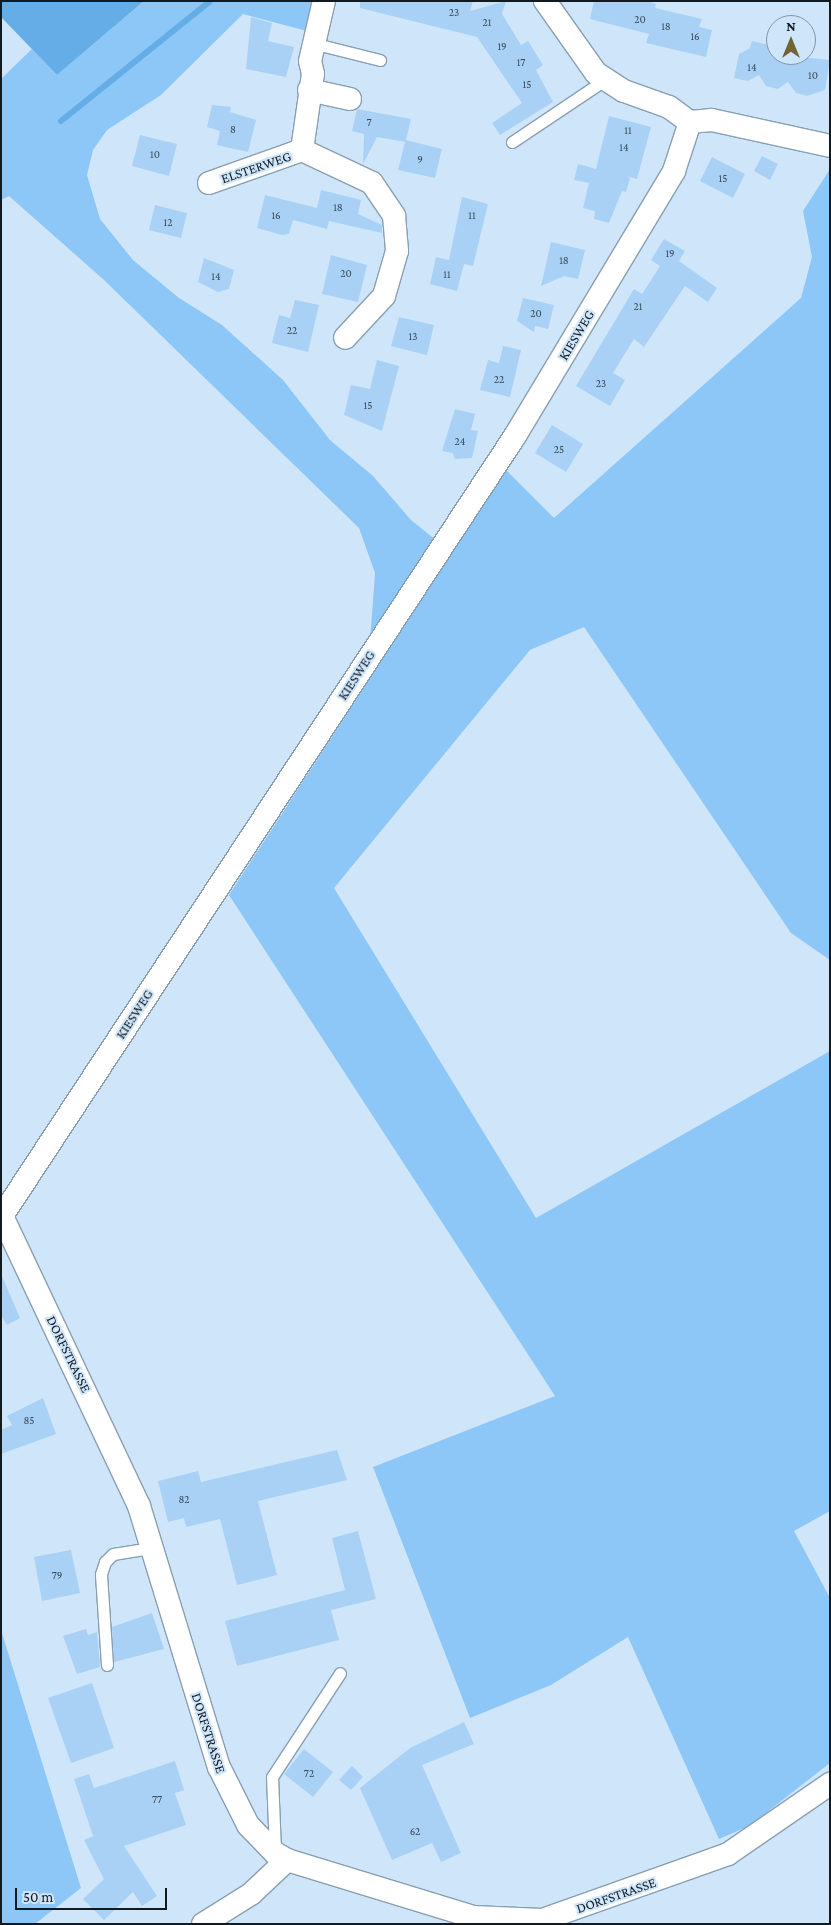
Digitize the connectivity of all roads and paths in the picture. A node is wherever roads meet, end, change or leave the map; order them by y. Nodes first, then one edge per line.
1 (324, 1) edge
2 (545, 1) edge
3 (316, 44) junction
4 (380, 60) dead end
5 (606, 79) junction
6 (309, 90) junction
7 (350, 99) dead end
8 (690, 122) junction
9 (512, 142) dead end
10 (830, 146) edge
11 (302, 150) junction
12 (209, 183) dead end
13 (345, 338) dead end
14 (1, 1216) edge
15 (152, 1548) junction
16 (107, 1665) dead end
17 (340, 1674) dead end
18 (830, 1784) edge
19 (281, 1856) junction
20 (473, 1921) edge
21 (543, 1922) edge
22 (202, 1924) edge

1 - 3 street, ELSTERWEG
2 - 5 street
3 - 4 lane
3 - 6 street, ELSTERWEG
5 - 8 street
5 - 9 lane
6 - 7 street
6 - 11 street, ELSTERWEG
8 - 10 street
8 - 14 street, KIESWEG
11 - 12 street, ELSTERWEG
11 - 13 street, ELSTERWEG
14 - 15 street, DORFSTRASSE
15 - 16 lane
15 - 19 street, DORFSTRASSE
17 - 19 lane
18 - 21 street, DORFSTRASSE
19 - 20 street, DORFSTRASSE
19 - 22 street
20 - 21 street, DORFSTRASSE

